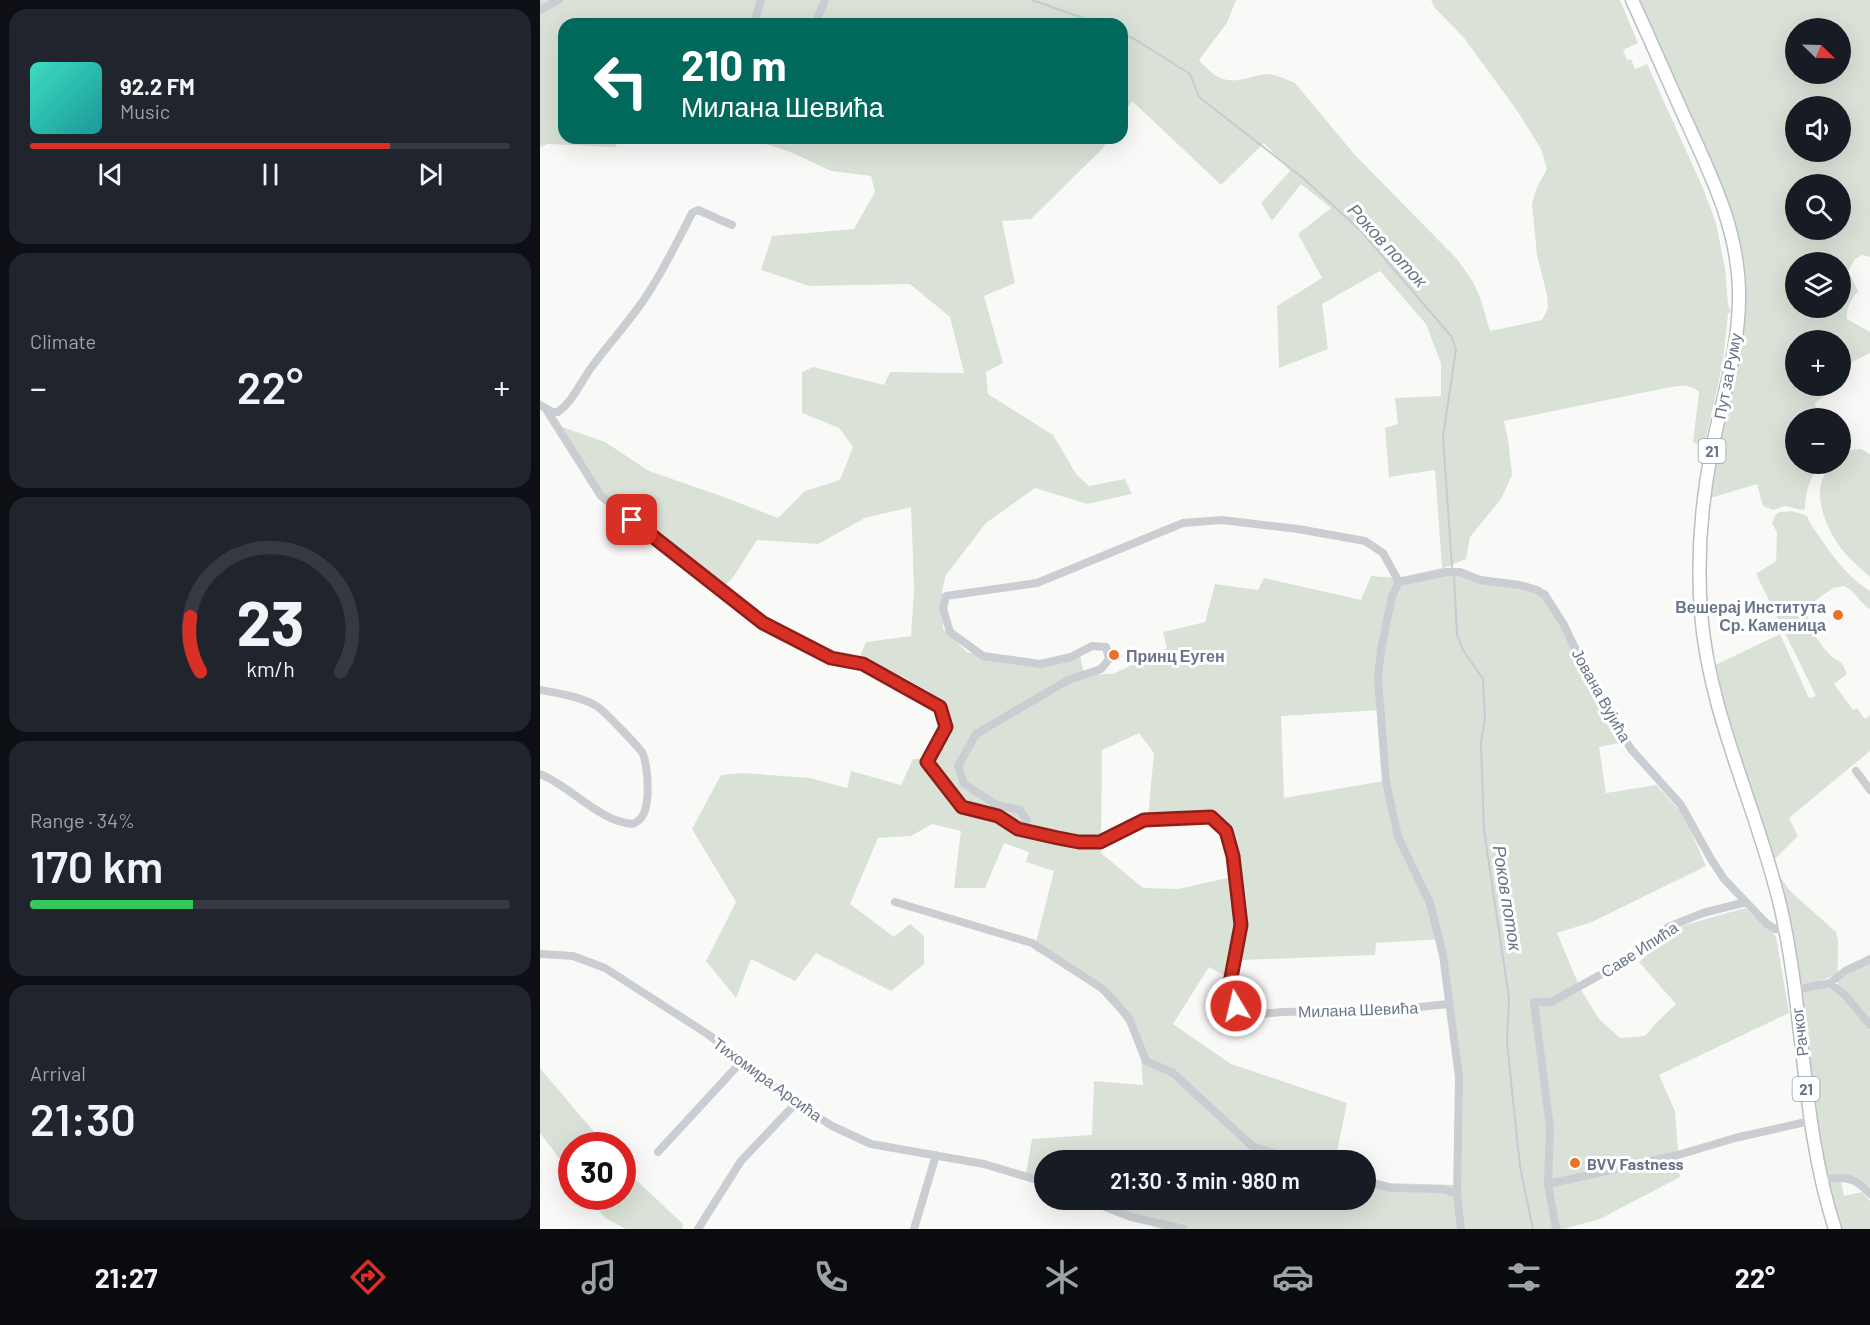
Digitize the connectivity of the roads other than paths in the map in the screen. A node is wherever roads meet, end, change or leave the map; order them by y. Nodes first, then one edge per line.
1 (559, 0) edge
2 (761, 0) edge
3 (825, 0) edge
4 (1632, 0) edge
5 (540, 10) edge
6 (755, 18) edge
7 (818, 18) edge
8 (732, 225) dead end
9 (543, 407) edge
10 (1399, 582) junction
11 (540, 690) edge
12 (1856, 771) dead end
13 (540, 774) edge
14 (1870, 790) edge
15 (1018, 829) junction
16 (1771, 870) joint
17 (895, 902) dead end
18 (1746, 902) junction
19 (1785, 929) junction
20 (540, 954) edge
21 (1870, 959) edge
22 (1830, 983) junction
23 (1794, 990) junction
24 (1448, 1004) junction
25 (1870, 1025) edge
26 (742, 1061) junction
27 (796, 1103) junction
28 (1810, 1121) junction
29 (1264, 1150) edge
30 (658, 1152) dead end
31 (936, 1155) junction
32 (1034, 1179) edge
33 (1821, 1180) junction
34 (1376, 1184) edge
35 (1548, 1184) junction
36 (1457, 1194) junction
37 (1870, 1194) edge
38 (1113, 1210) edge
39 (698, 1229) edge
40 (914, 1229) edge
41 (1184, 1229) edge
42 (1461, 1229) edge
43 (1556, 1229) edge
44 (1835, 1229) edge

1 - 5 street
2 - 6 street
3 - 7 street
4 - 16 main road, Пут за Руму / 21
8 - 9 street
9 - 15 street, Милана Шевића
10 - 15 street
10 - 18 street, Јована Вујића
10 - 24 street
11 - 13 street
12 - 14 street
15 - 24 street, Милана Шевића
16 - 19 main road, Рачког / 21
17 - 29 street
18 - 19 street, Јована Вујића
18 - 35 street, Саве Ипића
19 - 23 main road, Рачког / 21
20 - 26 street, Тихомира Арсића
21 - 22 street
22 - 23 street
22 - 25 street
23 - 28 main road, Рачког / 21
24 - 36 street
26 - 27 street, Тихомира Арсића
26 - 30 street
27 - 31 street, Тихомира Арсића
27 - 39 street
28 - 33 main road, Рачког / 21
28 - 35 street
31 - 32 street, Тихомира Арсића
31 - 40 street
33 - 37 street
33 - 44 main road, Рачког / 21
34 - 36 street
35 - 43 street
36 - 42 street
38 - 41 street

